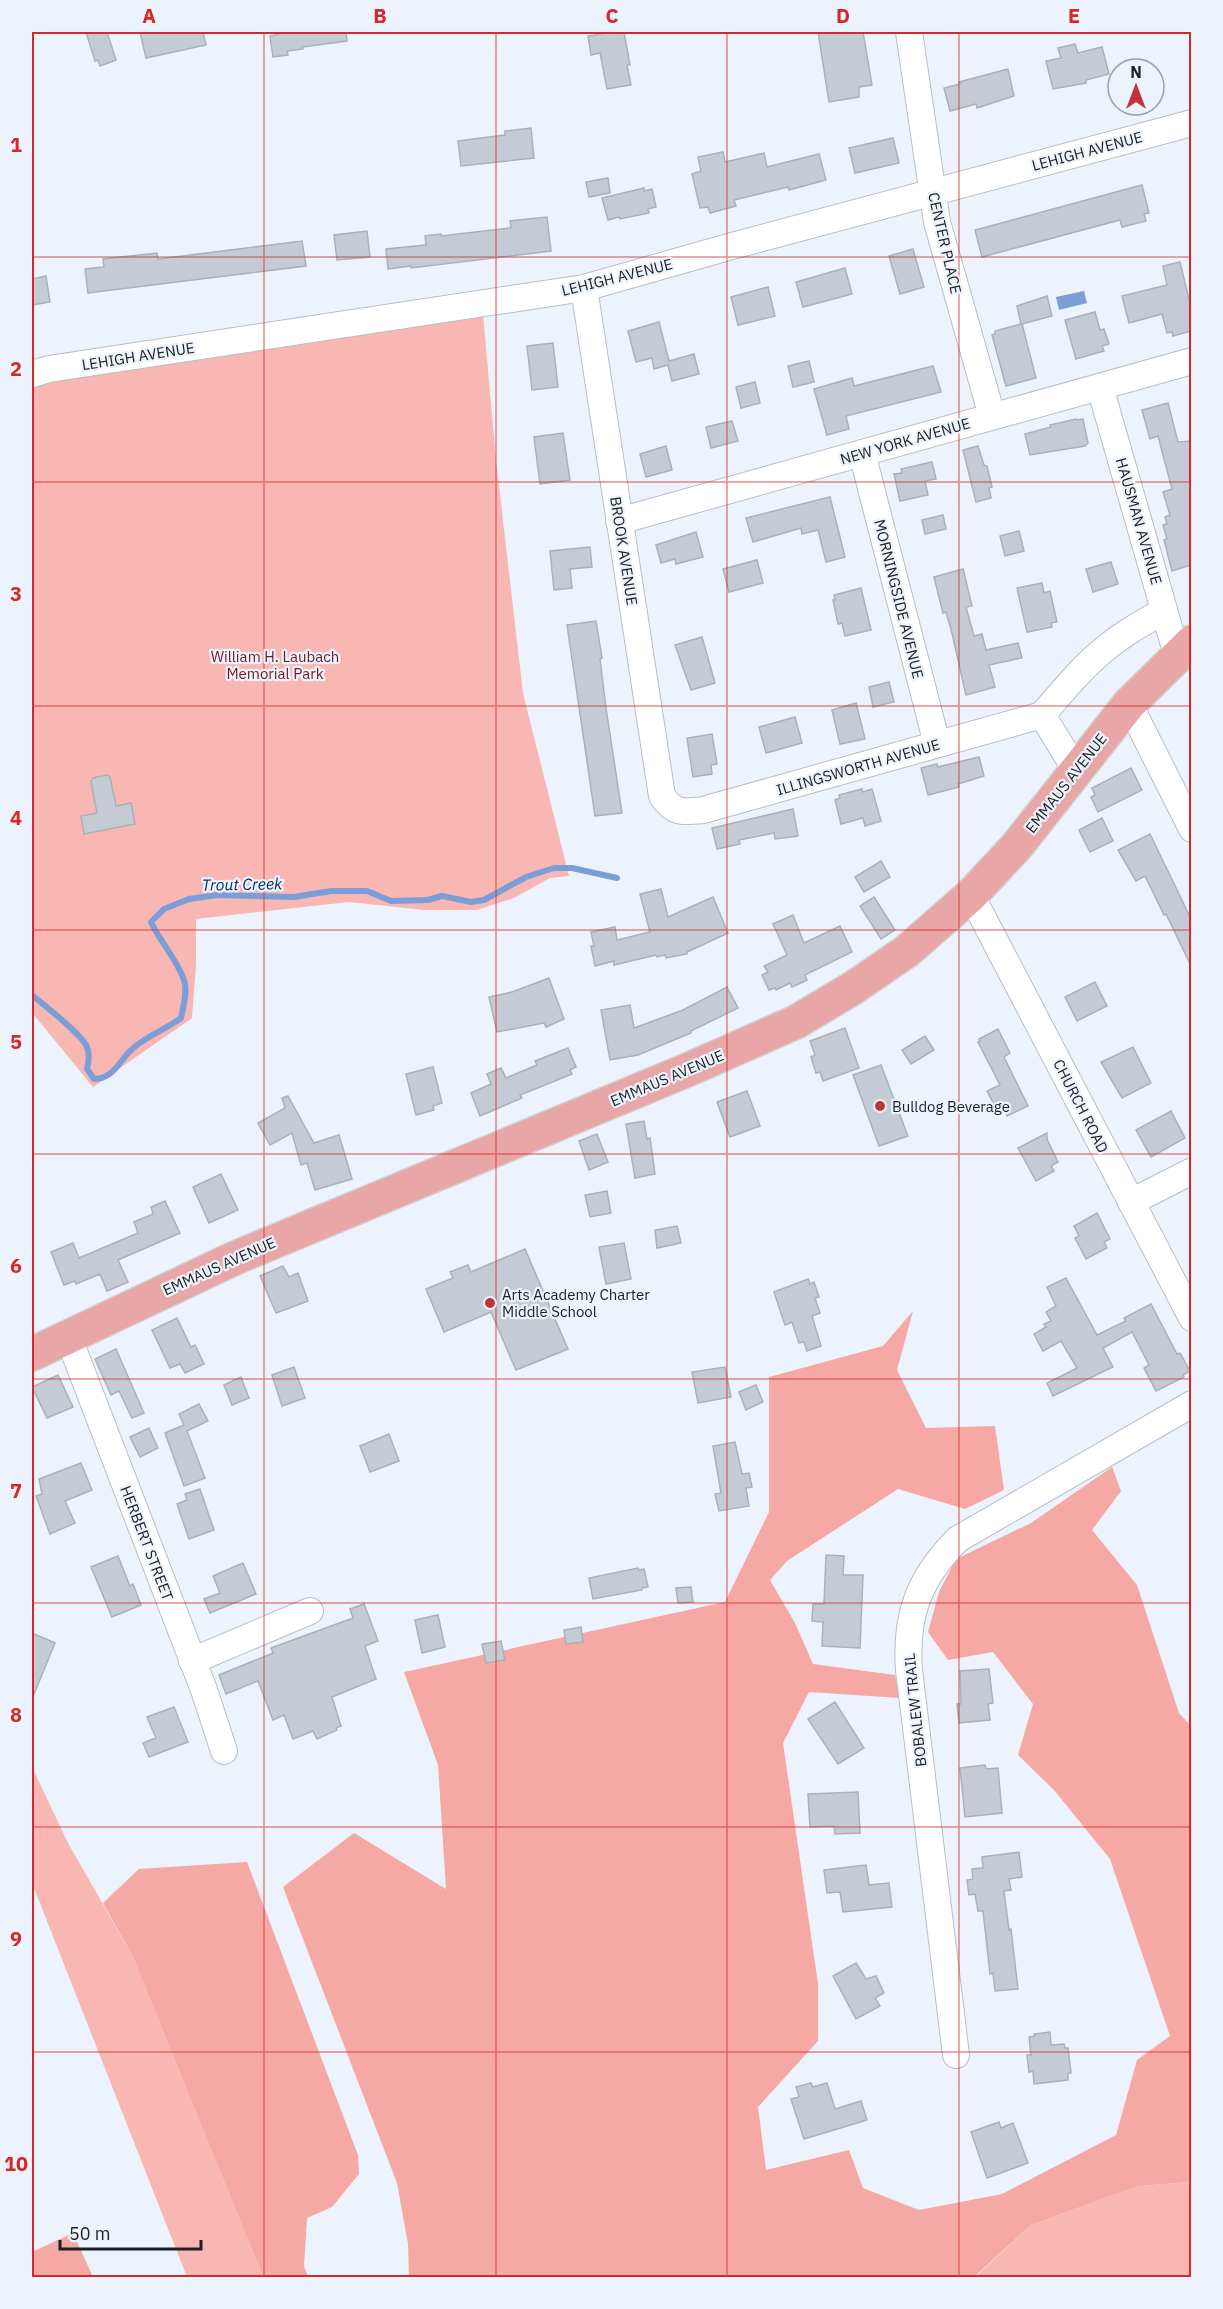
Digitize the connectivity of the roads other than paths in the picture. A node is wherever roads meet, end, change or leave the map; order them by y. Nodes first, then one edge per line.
1 (909, 32) edge
2 (1191, 123) edge
3 (933, 193) junction
4 (584, 288) junction
5 (1191, 361) edge
6 (32, 374) edge
7 (1100, 387) junction
8 (992, 416) junction
9 (862, 453) junction
10 (620, 521) junction
11 (1164, 610) junction
12 (1184, 648) edge
13 (1129, 705) junction
14 (1042, 715) junction
15 (937, 744) junction
16 (1076, 770) junction
17 (673, 810) joint
18 (1191, 829) edge
19 (971, 895) junction
20 (1191, 1171) edge
21 (1131, 1202) junction
22 (1191, 1318) edge
23 (68, 1336) junction
24 (32, 1354) edge
25 (1191, 1404) edge
26 (310, 1611) dead end
27 (192, 1661) junction
28 (224, 1751) dead end
29 (956, 2055) dead end

1 - 3 street, CENTER PLACE
2 - 3 street, LEHIGH AVENUE
3 - 4 street, LEHIGH AVENUE
3 - 8 street, CENTER PLACE
4 - 6 street, LEHIGH AVENUE
4 - 10 street, BROOK AVENUE
5 - 7 street, NEW YORK AVENUE
7 - 8 street, NEW YORK AVENUE
7 - 11 street, HAUSMAN AVENUE
8 - 9 street, NEW YORK AVENUE
9 - 10 street, NEW YORK AVENUE
9 - 15 street, MORNINGSIDE AVENUE
10 - 17 street, BROOK AVENUE
11 - 12 street, HAUSMAN AVENUE
11 - 14 street
12 - 13 main road, EMMAUS AVENUE
13 - 16 main road, EMMAUS AVENUE
13 - 18 street
14 - 15 street, ILLINGSWORTH AVENUE
14 - 16 street
15 - 17 street, ILLINGSWORTH AVENUE
16 - 19 main road, EMMAUS AVENUE
19 - 21 street, CHURCH ROAD
19 - 23 main road, EMMAUS AVENUE
20 - 21 street
21 - 22 street, CHURCH ROAD
23 - 24 main road, EMMAUS AVENUE
23 - 27 street, HERBERT STREET
25 - 29 street, BOBALEW TRAIL
26 - 27 street
27 - 28 street, HERBERT STREET

